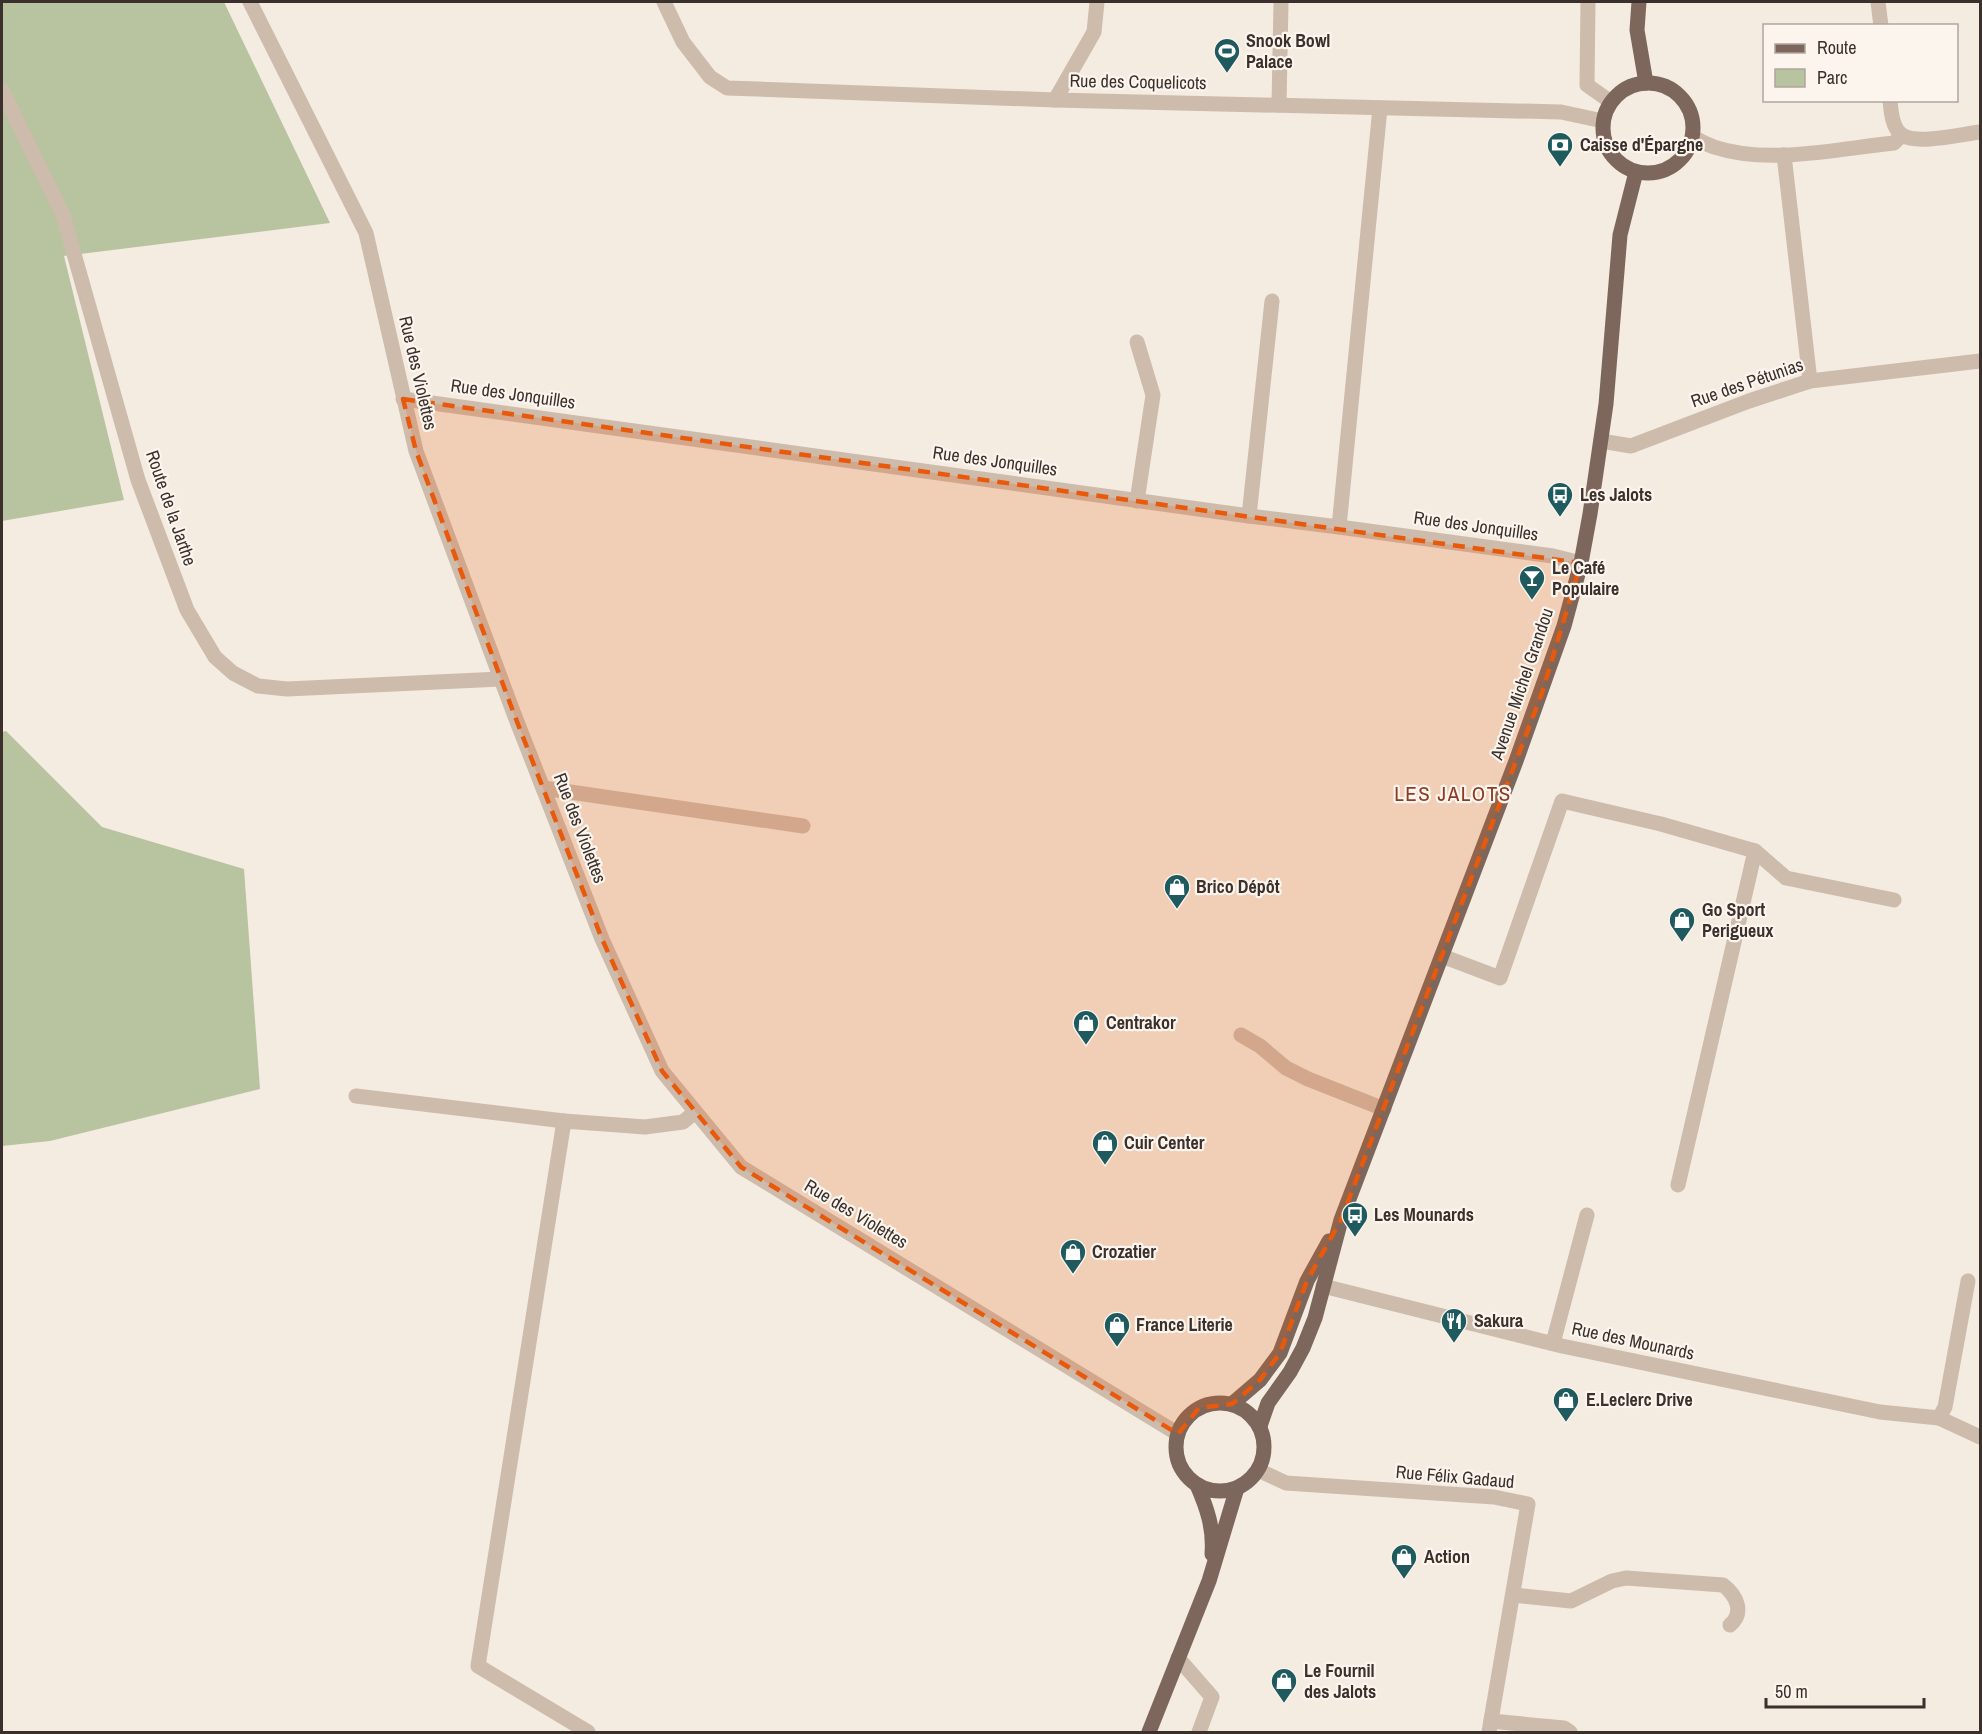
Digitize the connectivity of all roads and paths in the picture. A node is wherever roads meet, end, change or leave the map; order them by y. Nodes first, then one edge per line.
1 (250, 2) edge
2 (664, 2) edge
3 (1097, 2) edge
4 (1281, 2) edge
5 (1588, 2) edge
6 (1639, 2) edge
7 (1878, 2) edge
8 (1881, 24) edge
9 (1646, 83) junction
10 (2, 90) edge
11 (1055, 100) junction
12 (1611, 102) junction
13 (1890, 102) edge
14 (1278, 105) junction
15 (1380, 108) junction
16 (1603, 121) junction
17 (1980, 132) edge
18 (1902, 135) junction
19 (1692, 137) junction
20 (1784, 155) junction
21 (1636, 172) junction
22 (1272, 301) dead end
23 (1137, 342) dead end
24 (1980, 361) edge
25 (1810, 381) junction
26 (403, 399) junction
27 (1600, 441) junction
28 (1137, 501) junction
29 (1249, 516) junction
30 (1339, 527) junction
31 (1581, 563) junction
32 (501, 679) junction
33 (543, 788) junction
34 (803, 826) dead end
35 (1755, 851) junction
36 (1894, 900) dead end
37 (1442, 956) junction
38 (1241, 1035) dead end
39 (356, 1096) dead end
40 (1384, 1108) junction
41 (695, 1112) junction
42 (564, 1121) junction
43 (1678, 1185) dead end
44 (1587, 1215) dead end
45 (1341, 1220) junction
46 (1968, 1281) dead end
47 (1323, 1286) junction
48 (1553, 1343) junction
49 (1232, 1404) junction
50 (1939, 1418) junction
51 (1260, 1426) junction
52 (1178, 1434) junction
53 (1980, 1437) edge
54 (1258, 1470) junction
55 (1197, 1485) junction
56 (1238, 1488) junction
57 (1209, 1581) junction
58 (1513, 1595) junction
59 (1730, 1625) dead end
60 (1178, 1658) junction
61 (1490, 1727) edge
62 (588, 1732) edge
63 (1149, 1732) edge
64 (1199, 1732) edge
65 (1570, 1732) edge

1 - 26 street, Rue des Violettes
2 - 11 street, Rue des Coquelicots
3 - 11 street
4 - 14 street
5 - 12 street
6 - 9 main road
7 - 8 street
9 - 12 main road
9 - 19 main road
10 - 32 street, Route de la Jarthe
11 - 14 street, Rue des Coquelicots
12 - 16 main road
13 - 18 street
14 - 15 street, Rue des Coquelicots
15 - 16 street, Rue des Coquelicots
15 - 30 street
16 - 21 main road
17 - 18 street
18 - 20 street
19 - 20 street
19 - 21 main road
20 - 25 street
21 - 27 main road, Avenue Michel Grandou
22 - 29 street
23 - 28 street
24 - 25 street, Rue des Pétunias
25 - 27 street, Rue des Pétunias
26 - 28 street, Rue des Jonquilles
26 - 32 street, Rue des Violettes
27 - 31 main road, Avenue Michel Grandou
28 - 29 street, Rue des Jonquilles
29 - 30 street, Rue des Jonquilles
30 - 31 street, Rue des Jonquilles
31 - 37 main road, Avenue Michel Grandou
32 - 33 street, Rue des Violettes
33 - 34 street
33 - 41 street, Rue des Violettes
35 - 36 street
35 - 37 street
35 - 43 street
37 - 40 main road, Avenue Michel Grandou
38 - 40 street
39 - 42 street
40 - 45 main road, Avenue Michel Grandou
41 - 42 street
41 - 52 street, Rue des Violettes
42 - 62 street
44 - 48 street
45 - 47 main road, Avenue Michel Grandou
45 - 49 main road, Avenue Michel Grandou
46 - 50 street
47 - 48 street, Rue des Mounards
47 - 51 main road, Avenue Michel Grandou
48 - 50 street, Rue des Mounards
49 - 51 main road
49 - 52 main road
50 - 53 street, Rue des Mounards
51 - 54 main road
52 - 55 main road
54 - 56 main road
54 - 58 street, Rue Félix Gadaud
55 - 56 main road
55 - 57 main road
56 - 57 main road
57 - 60 main road
58 - 59 street
58 - 61 street, Rue Félix Gadaud
60 - 63 main road
60 - 64 street
61 - 65 street

